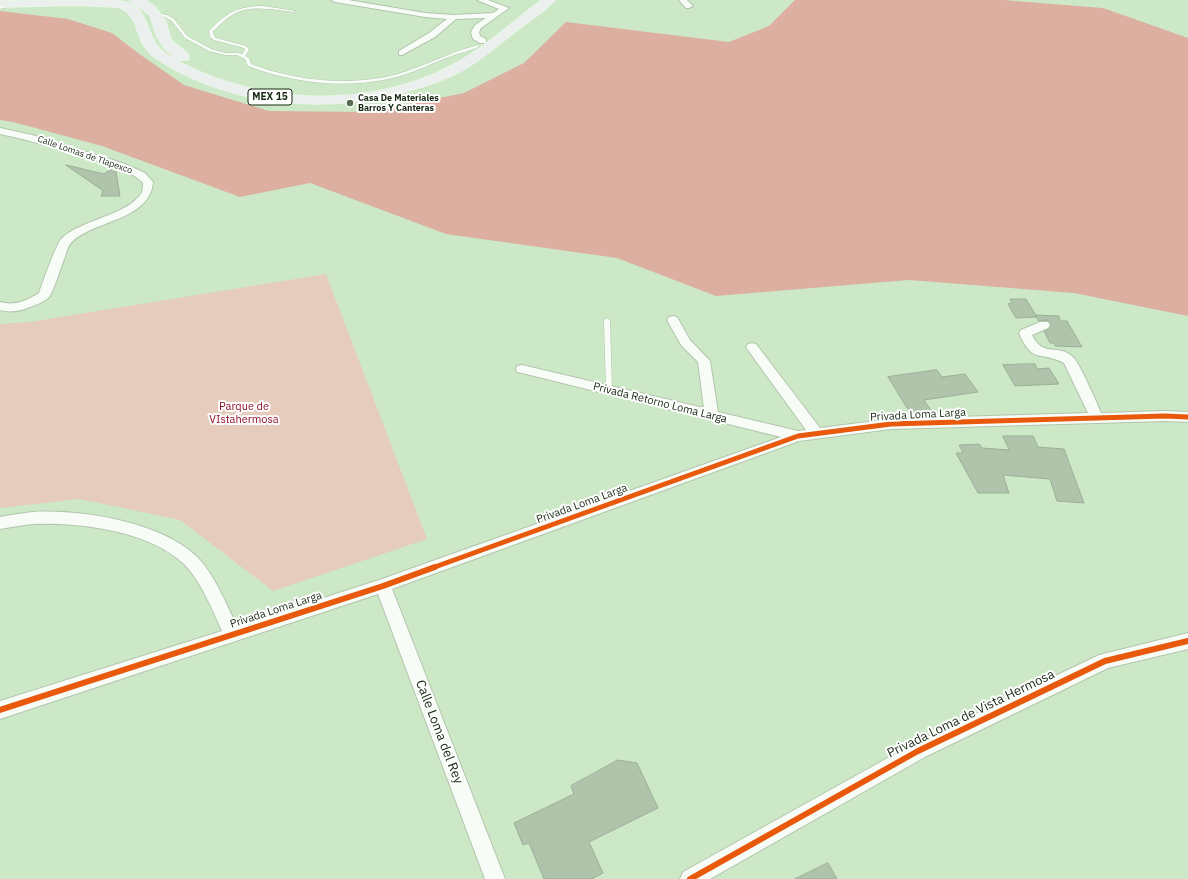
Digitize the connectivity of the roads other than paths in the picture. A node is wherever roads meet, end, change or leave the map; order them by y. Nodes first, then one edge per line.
1 (135, 0) edge
2 (335, 0) edge
3 (481, 0) edge
4 (537, 0) edge
5 (549, 0) edge
6 (4, 3) edge
7 (294, 11) dead end
8 (154, 14) junction
9 (496, 15) junction
10 (454, 16) junction
11 (480, 44) junction
12 (402, 53) dead end
13 (244, 56) junction
14 (0, 131) edge
15 (0, 306) edge
16 (607, 320) dead end
17 (673, 320) dead end
18 (1044, 325) dead end
19 (752, 347) dead end
20 (522, 369) dead end
21 (609, 390) junction
22 (712, 415) junction
23 (1188, 417) edge
24 (1098, 418) junction
25 (817, 434) junction
26 (798, 436) junction
27 (0, 523) edge
28 (384, 586) junction
29 (232, 634) junction
30 (1188, 640) edge
31 (0, 710) edge
32 (495, 879) edge
33 (690, 879) edge

1 - 8 main road, MEX 15
2 - 10 street
3 - 9 street
4 - 11 main road, MEX 15
5 - 6 main road, MEX 15
7 - 13 lane
8 - 11 main road, MEX 15
8 - 13 lane
9 - 10 street
9 - 11 street
10 - 12 street
11 - 13 lane
14 - 15 street, Calle Lomas de Tlapexco
16 - 21 lane
17 - 22 street
18 - 24 street
19 - 25 street
20 - 21 street, Privada Retorno Loma Larga
21 - 22 street, Privada Retorno Loma Larga
22 - 26 street, Privada Retorno Loma Larga
23 - 24 street, Privada Loma Larga
24 - 25 street, Privada Loma Larga
25 - 26 street, Privada Loma Larga
26 - 28 street, Privada Loma Larga
27 - 29 street
28 - 29 street, Privada Loma Larga
28 - 32 street, Calle Loma del Rey
29 - 31 street, Privada Loma Larga
30 - 33 street, Privada Loma de Vista Hermosa

